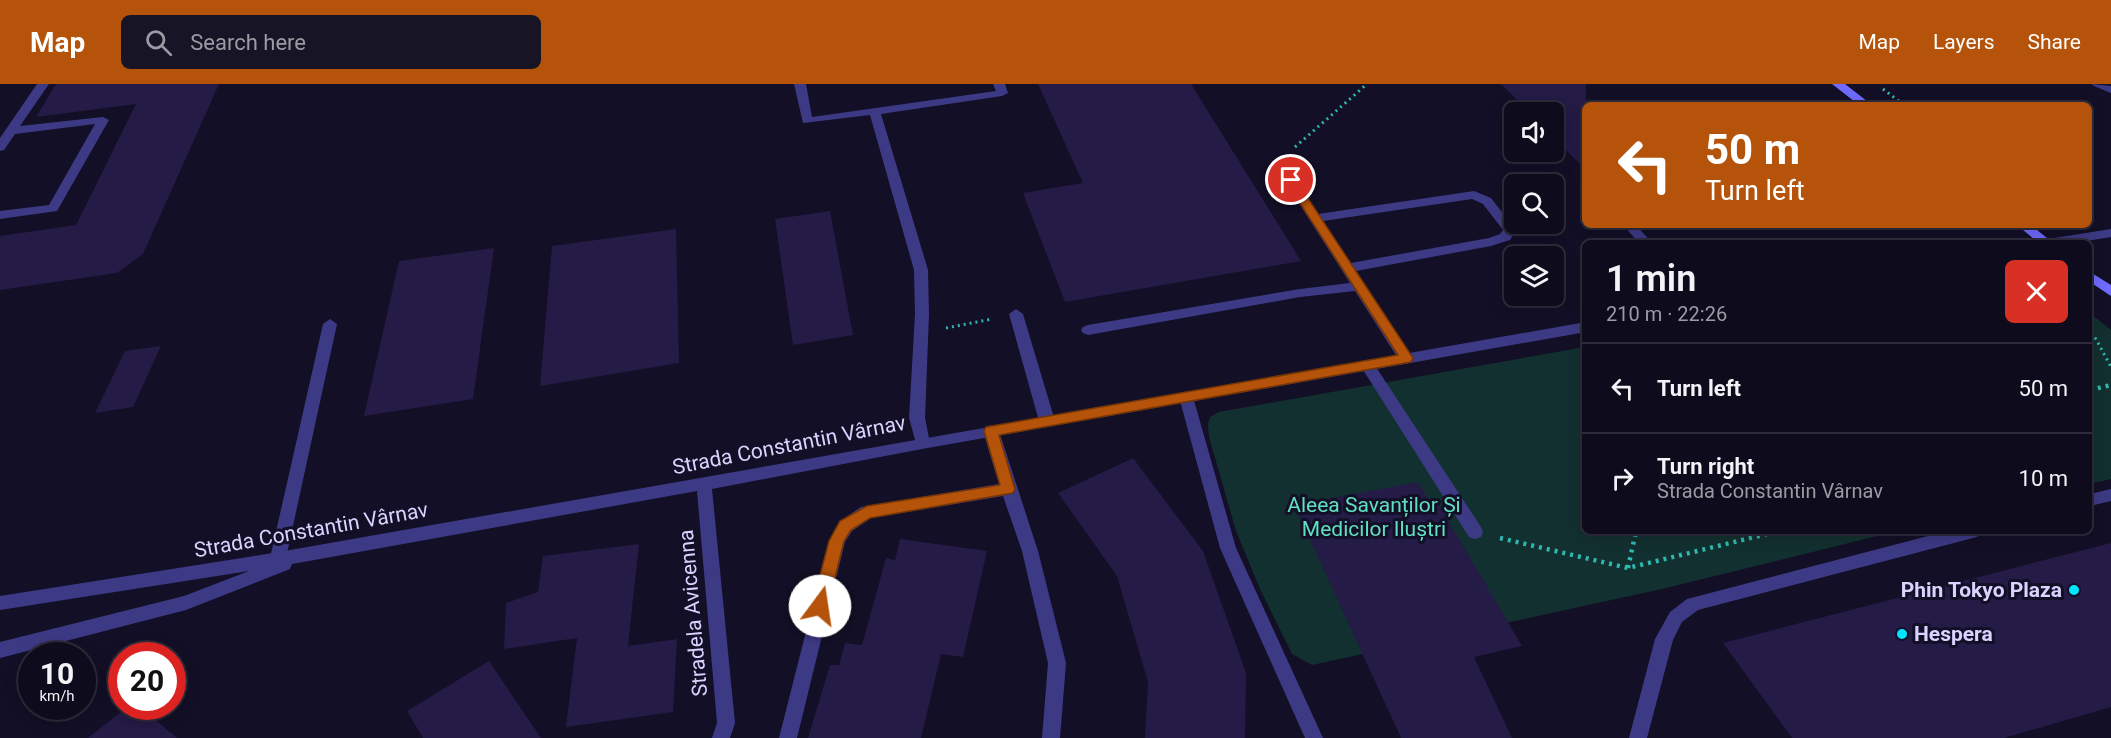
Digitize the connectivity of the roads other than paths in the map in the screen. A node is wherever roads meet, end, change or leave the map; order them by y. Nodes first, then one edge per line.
1 (43, 84) edge
2 (800, 84) edge
3 (999, 84) edge
4 (1838, 84) edge
5 (2098, 84) edge
6 (2111, 90) edge
7 (1862, 102) edge
8 (873, 111) junction
9 (10, 131) junction
10 (0, 147) edge
11 (1278, 161) road end
12 (0, 215) edge
13 (1316, 218) junction
14 (1632, 228) edge
15 (2027, 228) edge
16 (2111, 233) edge
17 (1643, 240) edge
18 (2044, 240) edge
19 (2067, 240) edge
20 (1347, 268) junction
21 (2092, 278) edge
22 (1359, 286) junction
23 (2111, 292) edge
24 (1016, 314) road end
25 (330, 324) dead end
26 (1582, 328) edge
27 (1088, 330) dead end
28 (1406, 358) junction
29 (1367, 365) junction
30 (1186, 397) junction
31 (1047, 421) junction
32 (991, 431) junction
33 (922, 443) junction
34 (704, 484) junction
35 (1008, 489) junction
36 (2111, 495) edge
37 (2092, 500) edge
38 (1475, 532) road end
39 (1961, 534) edge
40 (278, 563) junction
41 (0, 603) edge
42 (0, 650) edge
43 (721, 738) edge
44 (788, 738) edge
45 (1051, 738) edge
46 (1314, 738) edge
47 (1638, 738) edge

1 - 9 street
2 - 8 street
3 - 8 street
4 - 7 main road
5 - 6 street
8 - 33 street
9 - 10 street
9 - 12 street
11 - 13 street
13 - 20 street
13 - 20 street
14 - 17 street
15 - 18 main road
16 - 19 street
20 - 22 street
21 - 23 main road
22 - 27 street
22 - 28 street
24 - 31 street
25 - 40 street
26 - 28 street, Strada Constantin Vârnav
28 - 29 street, Strada Constantin Vârnav
29 - 30 street, Strada Constantin Vârnav
29 - 38 street
30 - 31 street, Strada Constantin Vârnav
30 - 46 street
31 - 32 street, Strada Constantin Vârnav
32 - 33 street, Strada Constantin Vârnav
32 - 35 street
33 - 34 street, Strada Constantin Vârnav
34 - 40 street, Strada Constantin Vârnav
34 - 43 street, Stradela Avicenna
35 - 44 street
35 - 45 street
36 - 37 street
39 - 47 street
40 - 41 street, Strada Constantin Vârnav
40 - 42 street

